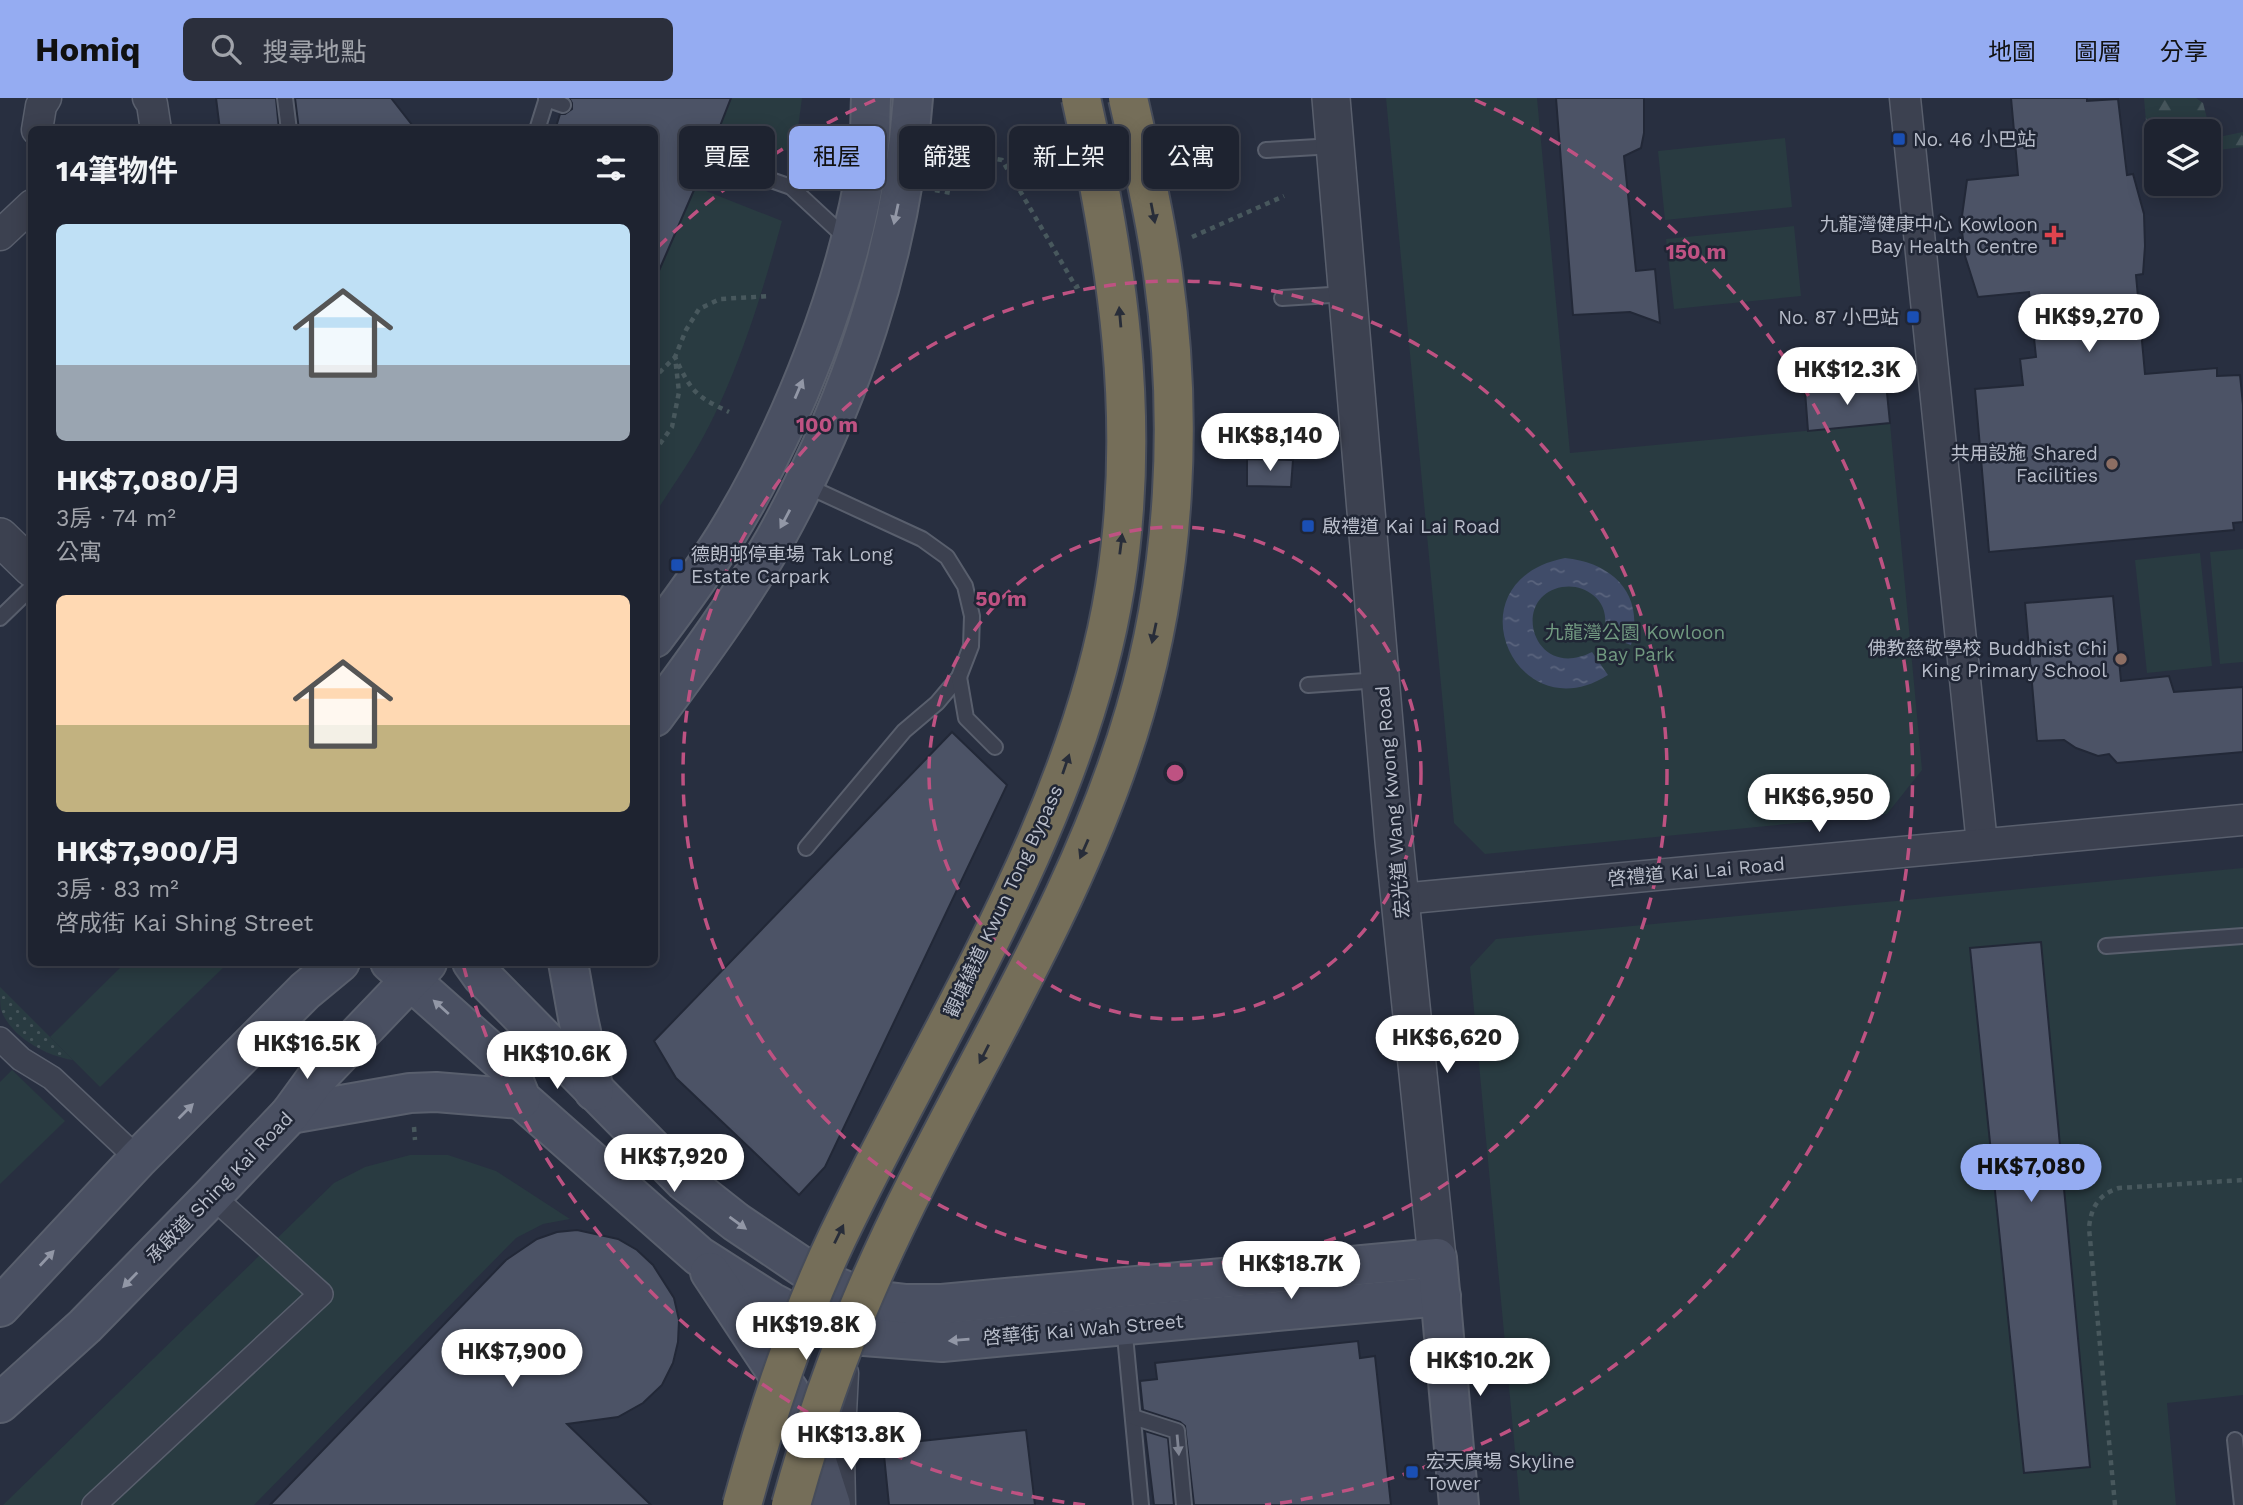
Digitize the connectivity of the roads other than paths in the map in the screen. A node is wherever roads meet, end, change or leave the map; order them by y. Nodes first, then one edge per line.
1 (46, 98) edge
2 (148, 98) edge
3 (285, 98) edge
4 (871, 98) edge
5 (913, 98) edge
6 (1081, 98) edge
7 (1128, 98) edge
8 (1331, 98) edge
9 (1905, 98) edge
10 (546, 99) edge
11 (563, 105) dead end
12 (38, 126) edge
13 (156, 126) edge
14 (288, 126) edge
15 (538, 126) edge
16 (870, 126) edge
17 (1335, 146) junction
18 (1266, 150) dead end
19 (793, 189) edge
20 (862, 189) edge
21 (28, 209) edge
22 (0, 235) edge
23 (852, 243) junction
24 (1348, 294) junction
25 (1282, 298) dead end
26 (803, 485) junction
27 (0, 537) edge
28 (28, 564) edge
29 (28, 591) edge
30 (0, 618) edge
31 (658, 628) edge
32 (959, 677) junction
33 (1381, 680) junction
34 (1308, 685) dead end
35 (658, 712) edge
36 (995, 747) dead end
37 (2243, 820) edge
38 (1982, 844) junction
39 (806, 848) dead end
40 (1400, 898) junction
41 (2243, 936) edge
42 (2106, 946) dead end
43 (335, 966) edge
44 (475, 966) edge
45 (569, 966) edge
46 (409, 968) edge
47 (0, 1039) edge
48 (595, 1092) junction
49 (521, 1099) junction
50 (290, 1114) junction
51 (138, 1159) junction
52 (212, 1196) junction
53 (699, 1256) junction
54 (1437, 1258) junction
55 (1441, 1296) junction
56 (865, 1299) junction
57 (1123, 1305) junction
58 (0, 1307) edge
59 (851, 1335) junction
60 (0, 1403) edge
61 (1133, 1417) junction
62 (2235, 1440) dead end
63 (94, 1505) edge
64 (742, 1505) edge
65 (791, 1505) edge
66 (831, 1505) edge
67 (840, 1505) edge
68 (1141, 1505) edge
69 (1184, 1505) edge
70 (1459, 1505) edge
71 (2242, 1505) edge

1 - 12 street
2 - 13 street
3 - 14 lane
4 - 16 main road
5 -> 26 main road
64 -> 6 highway, 觀塘繞道 Kwun Tong Bypass, bridge
7 -> 65 highway, bridge
8 - 17 street, 宏光道 Wang Kwong Road
9 - 38 street
10 - 11 lane
10 - 15 lane
17 - 18 lane
17 - 24 street, 宏光道 Wang Kwong Road
19 - 23 lane
20 - 23 main road
21 - 22 street
31 -> 23 main road
24 - 25 lane
24 - 33 street, 宏光道 Wang Kwong Road
26 - 32 lane
26 -> 35 main road
27 - 28 street
29 - 30 lane
32 - 36 lane
32 - 39 lane
33 - 34 lane
33 - 40 street, 宏光道 Wang Kwong Road
37 - 38 street, 啓禮道 Kai Lai Road
38 - 40 street, 啓禮道 Kai Lai Road
40 - 54 street, 宏光道 Wang Kwong Road
41 - 42 lane
51 -> 43 main road
44 - 48 main road, 啓華街 Kai Wah Street
45 - 48 main road
49 -> 46 main road
46 - 50 main road, 承啟道 Shing Kai Road
47 - 51 street
48 -> 56 main road, 啓華街 Kai Wah Street
49 - 50 main road
49 - 53 main road
50 - 52 main road, 承啟道 Shing Kai Road
58 -> 51 main road
52 -> 60 main road, 承啟道 Shing Kai Road
52 - 63 street
53 - 59 main road, 啓華街 Kai Wah Street
53 - 66 main road
54 - 55 main road, 宏光道 Wang Kwong Road
54 - 57 main road, 啓華街 Kai Wah Street
55 - 57 main road, 啓華街 Kai Wah Street
55 - 70 main road, 宏光道 Wang Kwong Road
56 - 57 main road, 啓華街 Kai Wah Street
56 - 59 street
57 -> 59 main road, 啓華街 Kai Wah Street
57 - 61 lane
59 - 67 street
61 - 68 lane
61 -> 69 lane
62 - 71 lane

